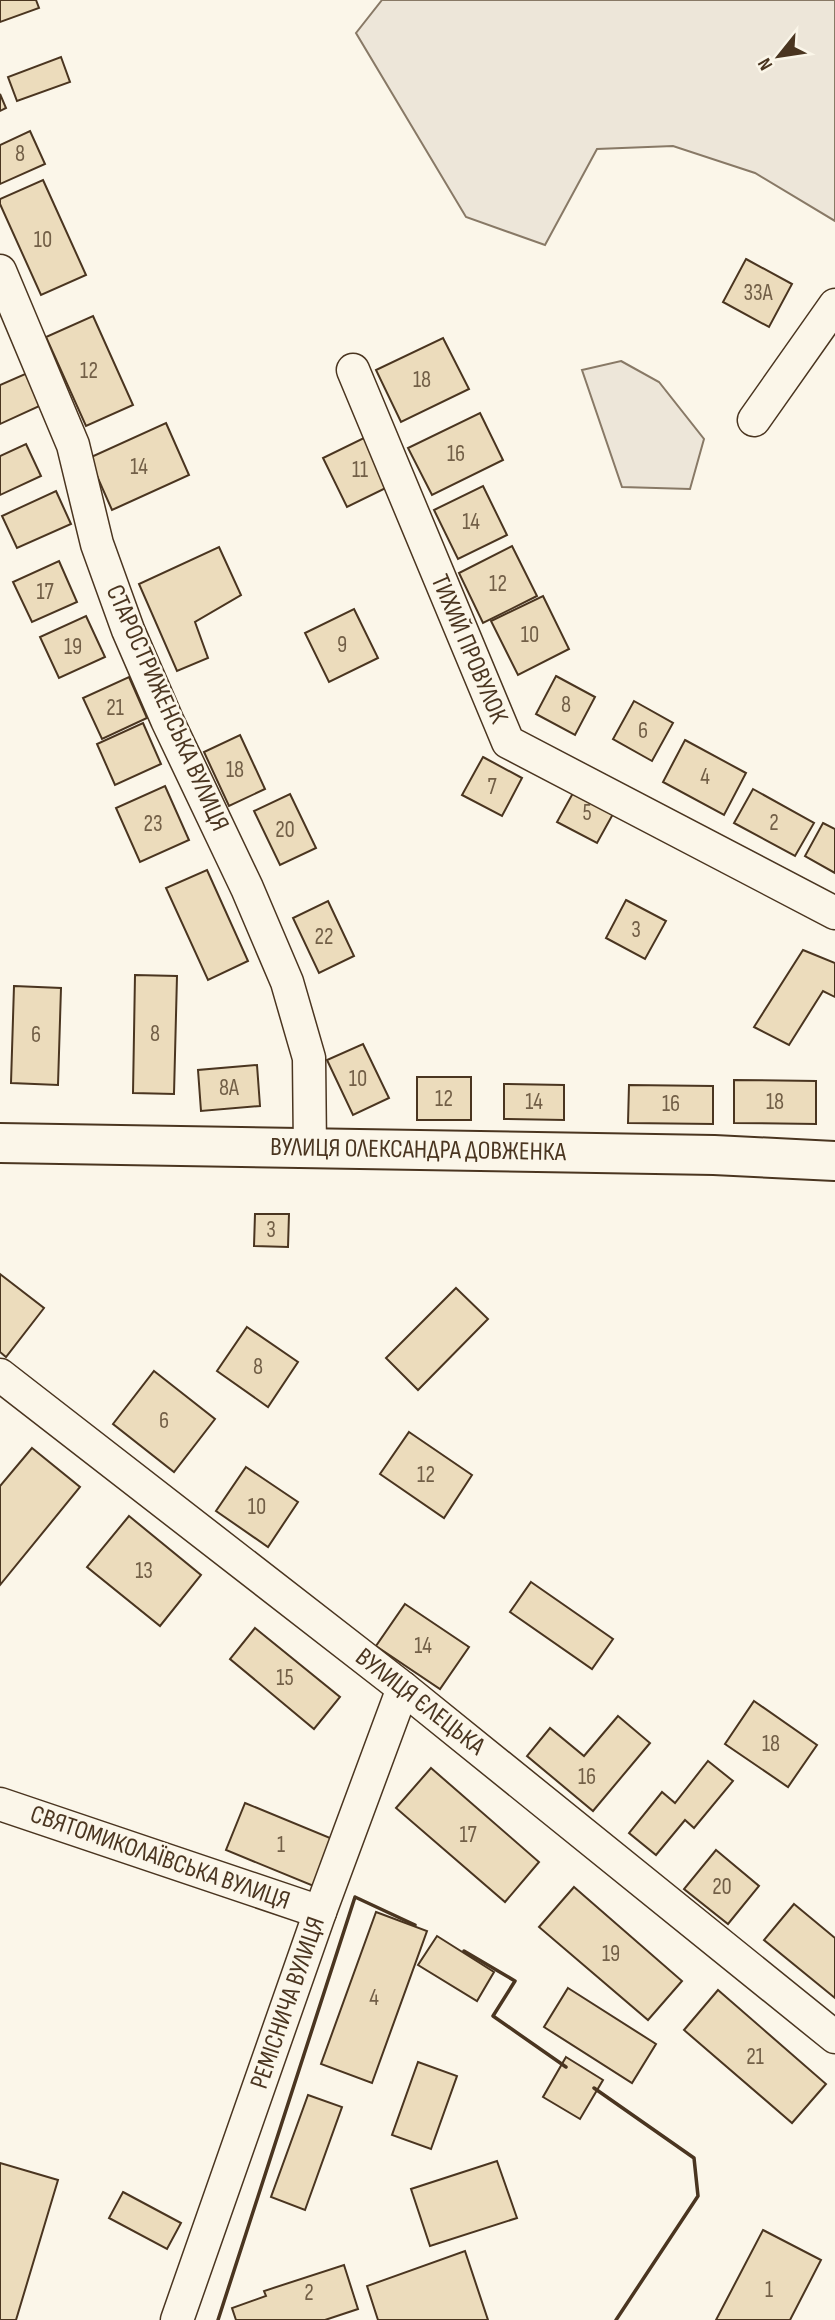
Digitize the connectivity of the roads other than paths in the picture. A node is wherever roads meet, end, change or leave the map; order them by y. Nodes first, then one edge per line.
1 (0, 271) edge
2 (835, 305) edge
3 (353, 370) dead end
4 (754, 420) dead end
5 (835, 913) edge
6 (0, 1143) edge
7 (310, 1149) junction
8 (835, 1161) edge
9 (0, 1375) edge
10 (403, 1688) junction
11 (0, 1804) edge
12 (320, 1912) junction
13 (835, 2037) edge
14 (177, 2320) edge

1 - 7 street, СТАРОСТРИЖЕНСЬКА ВУЛИЦЯ
2 - 4 street
3 - 5 street, ТИХИЙ ПРОВУЛОК
6 - 7 main road, ВУЛИЦЯ ОЛЕКСАНДРА ДОВЖЕНКА
7 - 8 main road, ВУЛИЦЯ ОЛЕКСАНДРА ДОВЖЕНКА
9 - 10 street, ВУЛИЦЯ ЄЛЕЦЬКА
10 - 12 street, РЕМІСНИЧА ВУЛИЦЯ
10 - 13 street, ВУЛИЦЯ ЄЛЕЦЬКА
11 - 12 street, СВЯТОМИКОЛАЇВСЬКА ВУЛИЦЯ
12 - 14 street, РЕМІСНИЧА ВУЛИЦЯ

